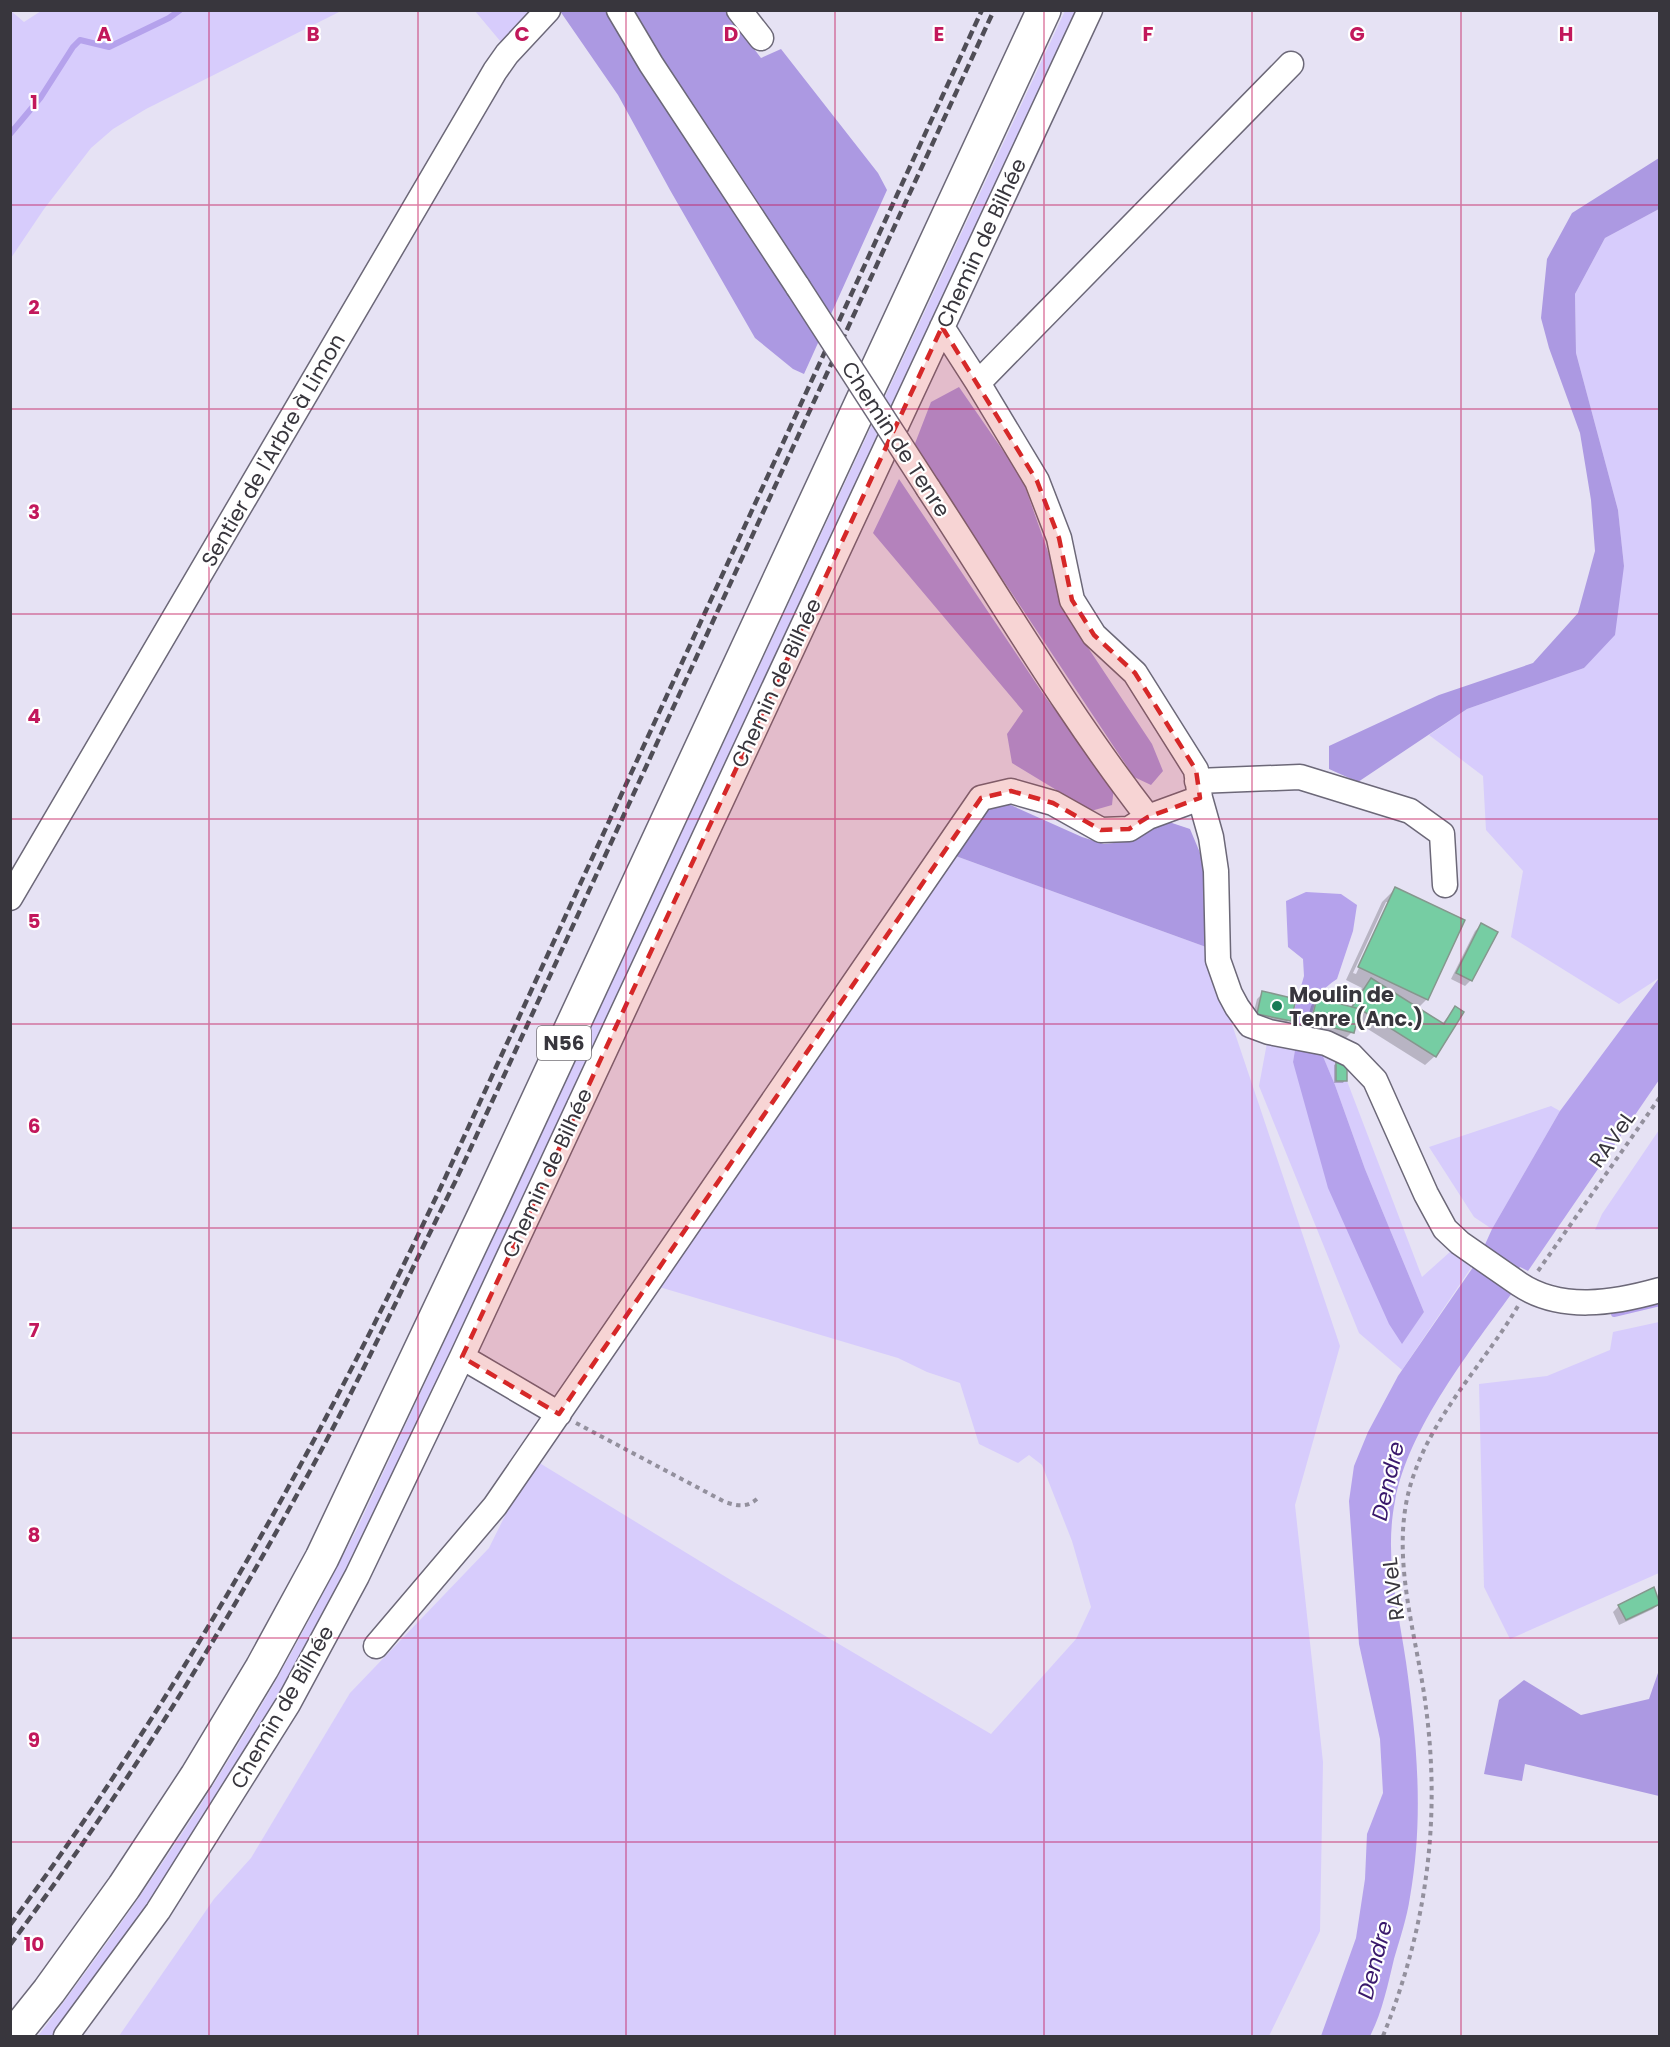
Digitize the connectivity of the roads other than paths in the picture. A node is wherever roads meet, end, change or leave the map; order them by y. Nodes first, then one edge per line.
1 (548, 10) edge
2 (619, 10) edge
3 (739, 10) edge
4 (1044, 10) edge
5 (1090, 10) edge
6 (761, 38) dead end
7 (1291, 64) dead end
8 (942, 327) junction
9 (978, 382) junction
10 (1199, 790) junction
11 (1148, 817) junction
12 (1445, 885) dead end
13 (10, 898) edge
14 (1659, 1290) edge
15 (462, 1357) junction
16 (560, 1414) junction
17 (376, 1646) dead end
18 (13, 2037) edge
19 (66, 2037) edge

1 - 13 street, Sentier de l'Arbre à Limon
2 - 11 street, Chemin de Tenre, bridge
3 - 6 street
4 - 18 highway, N56
5 - 8 street, Chemin de Bilhée
7 - 9 street
8 - 9 street
8 - 15 street, Chemin de Bilhée
9 - 10 street
10 - 11 street
10 - 12 street
10 - 14 street
11 - 16 street
15 - 16 street
15 - 19 street, Chemin de Bilhée
16 - 17 street

